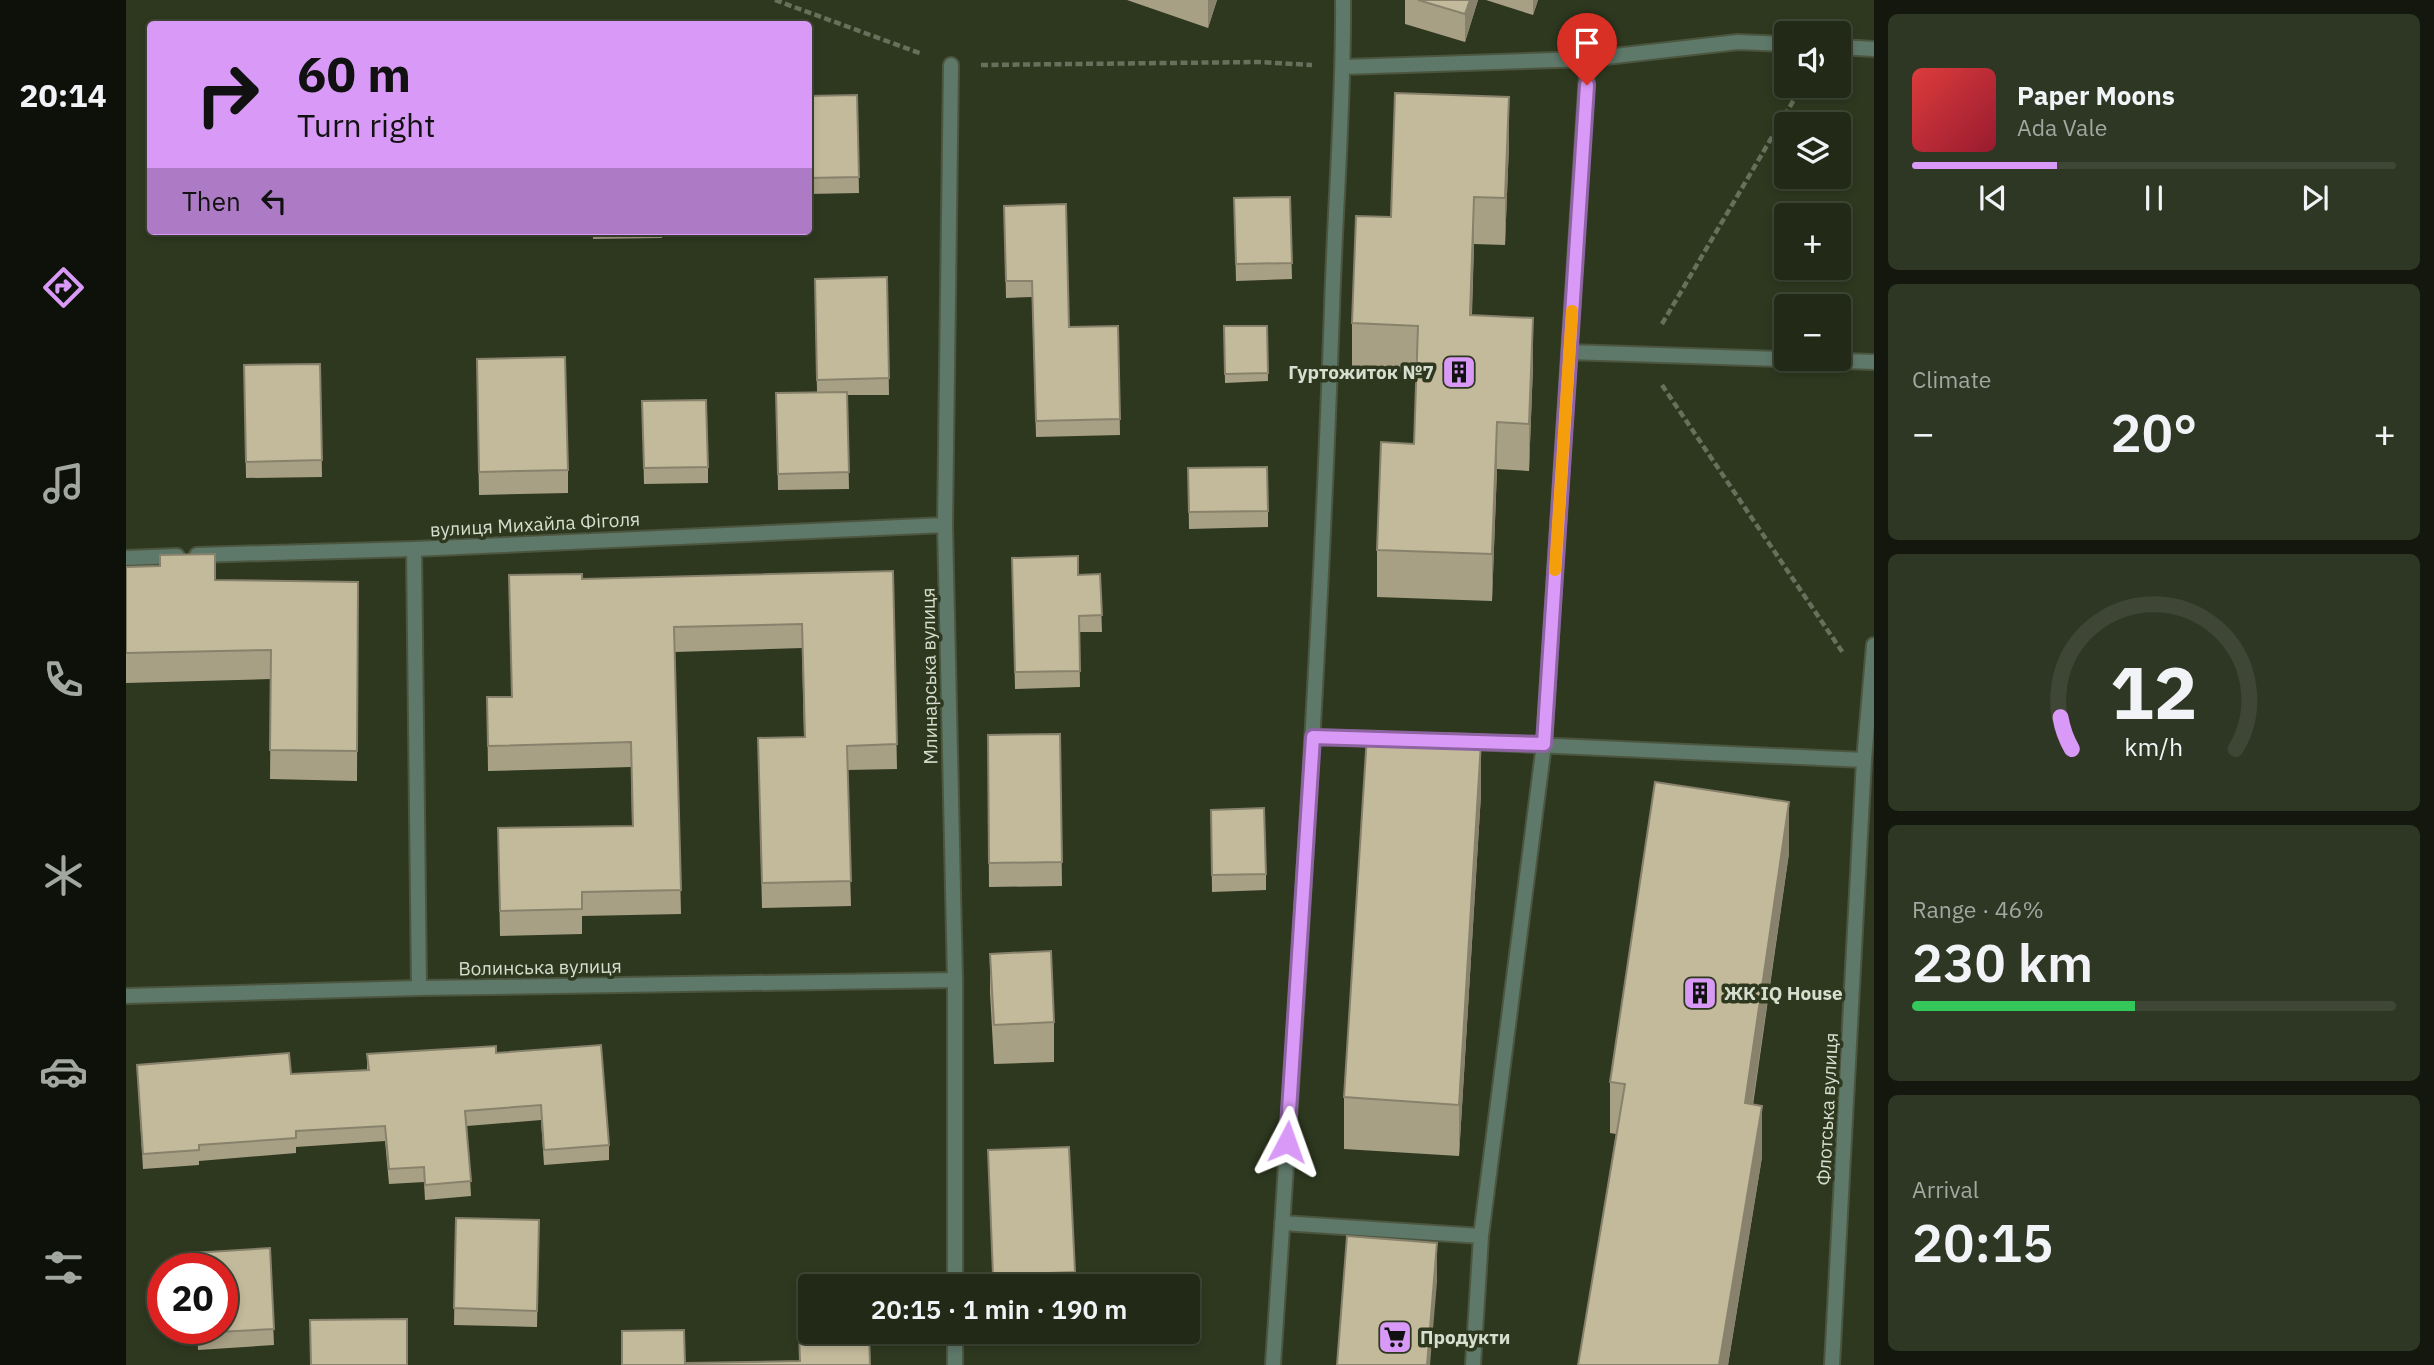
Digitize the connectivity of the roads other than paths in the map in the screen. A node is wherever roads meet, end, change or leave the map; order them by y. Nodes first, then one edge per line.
1 (1343, 0) edge
2 (1774, 43) edge
3 (1851, 48) edge
4 (1874, 49) edge
5 (1588, 59) junction
6 (951, 65) road end
7 (1344, 67) junction
8 (1569, 352) junction
9 (1874, 362) edge
10 (946, 525) junction
11 (414, 549) junction
12 (126, 558) edge
13 (1874, 645) edge
14 (1313, 737) junction
15 (1395, 739) edge
16 (1435, 740) edge
17 (1544, 744) junction
18 (1864, 760) junction
19 (955, 980) junction
20 (419, 988) junction
21 (126, 996) edge
22 (1282, 1223) junction
23 (1481, 1236) junction
24 (955, 1274) edge
25 (955, 1344) edge
26 (955, 1365) edge
27 (1273, 1365) edge
28 (1473, 1365) edge
29 (1832, 1365) edge

1 - 7 street
2 - 5 street
3 - 4 street
5 - 7 street
5 - 8 street
6 - 10 street, Млинарська вулиця
7 - 14 street
8 - 9 street
8 - 17 street
10 - 11 street, вулиця Михайла Фіголя
10 - 19 street, Млинарська вулиця
11 - 12 street, вулиця Михайла Фіголя
11 - 20 street
13 - 18 street, Флотська вулиця
14 - 15 street
14 - 22 street
16 - 17 street
17 - 18 street
17 - 23 street
18 - 29 street, Флотська вулиця
19 - 20 street, Волинська вулиця
19 - 24 street, Млинарська вулиця
20 - 21 street, Волинська вулиця
22 - 23 street
22 - 27 street
23 - 28 street
25 - 26 street

